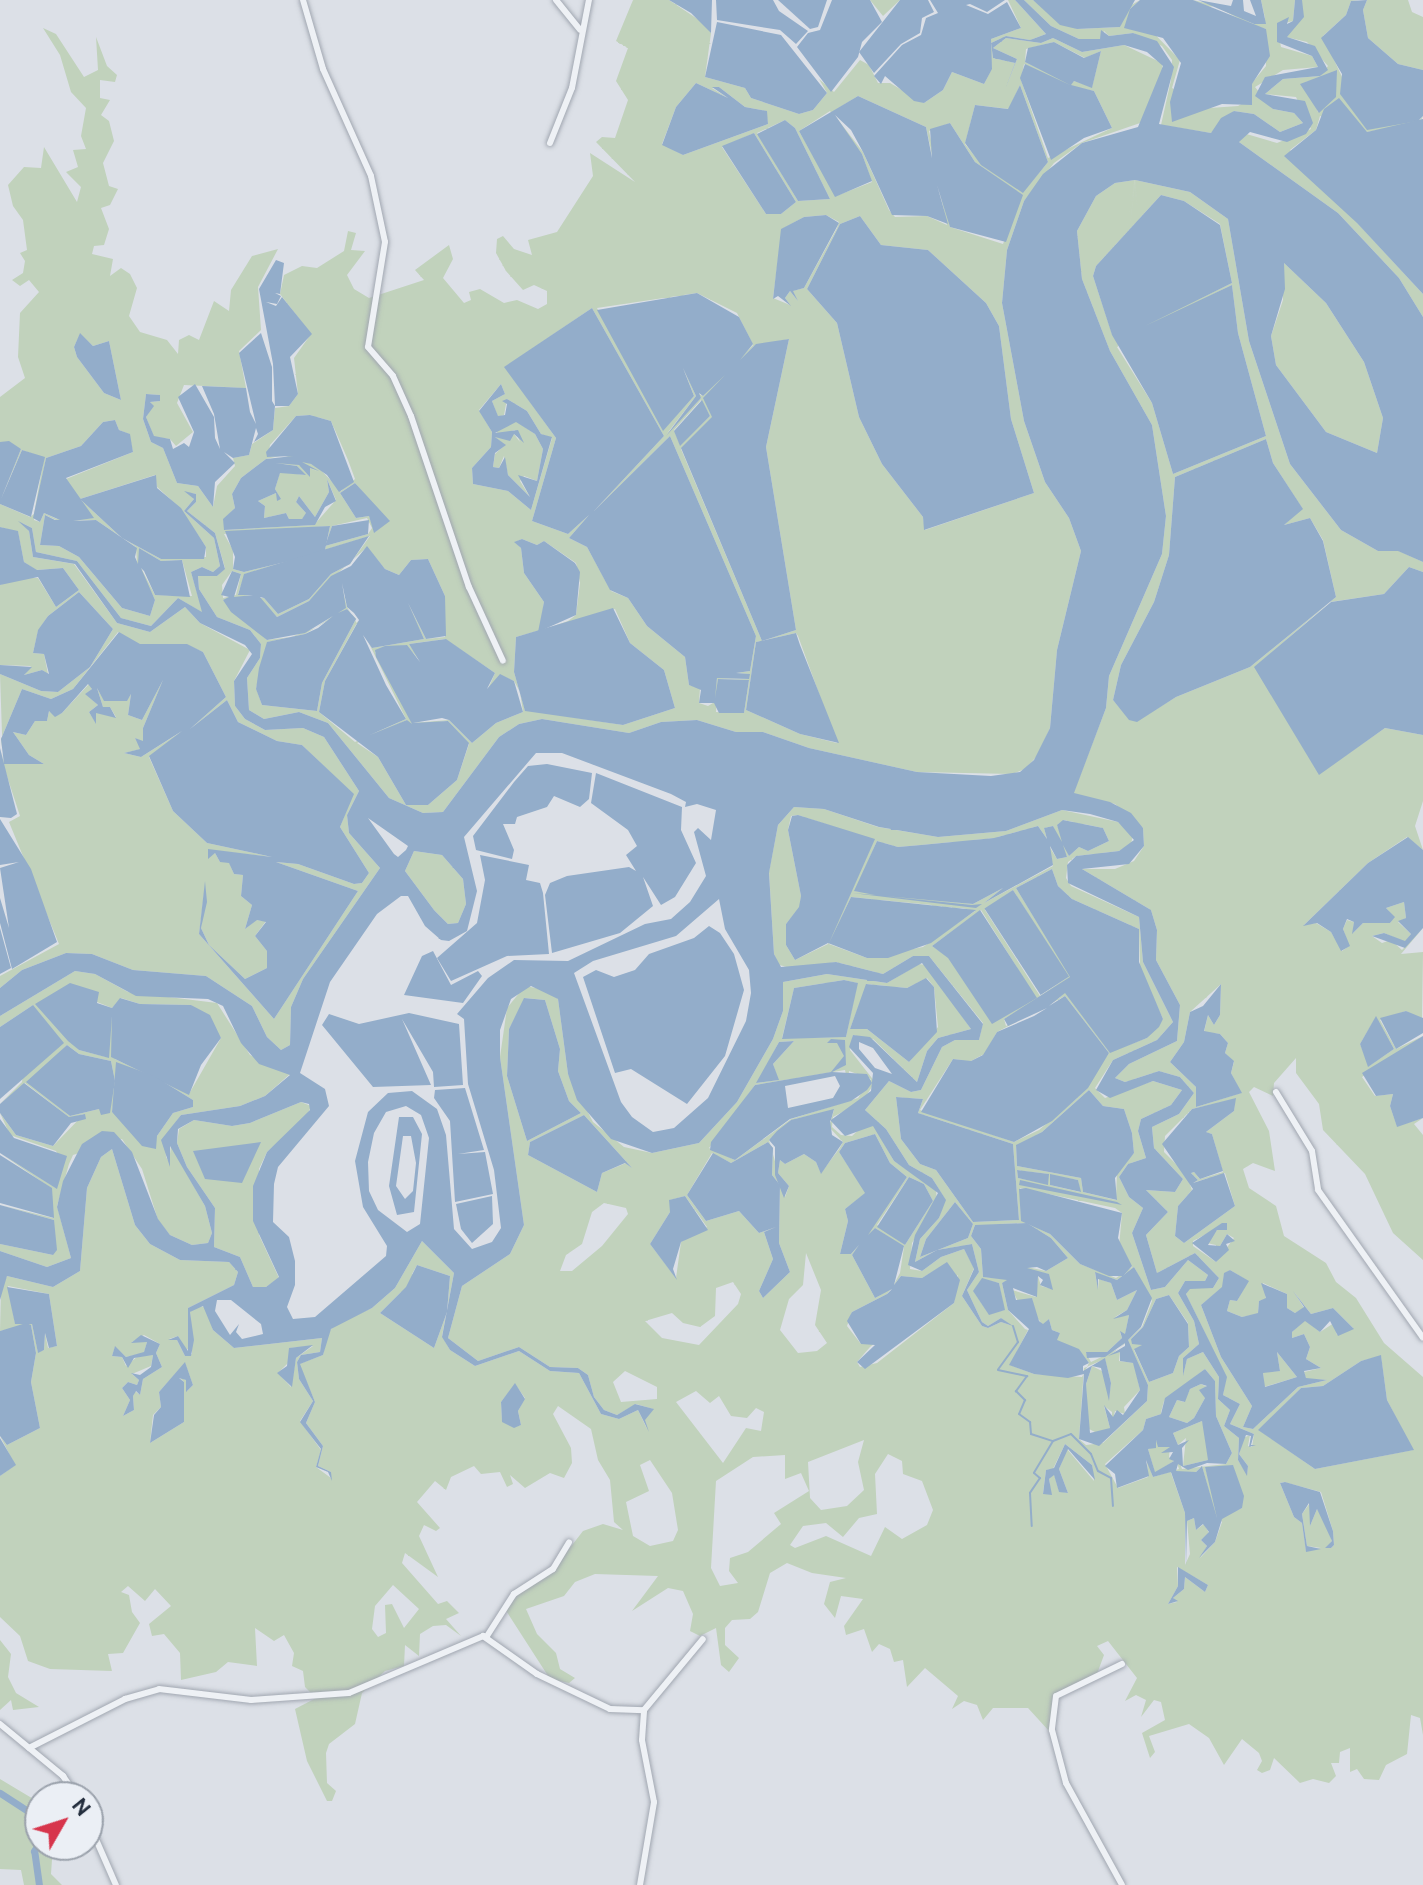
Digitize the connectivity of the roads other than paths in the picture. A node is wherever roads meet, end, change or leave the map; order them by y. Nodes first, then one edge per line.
1 (303, 0) edge
2 (556, 0) edge
3 (589, 0) edge
4 (580, 30) junction
5 (550, 143) dead end
6 (503, 661) dead end
7 (1276, 1092) dead end
8 (1423, 1338) edge
9 (569, 1542) dead end
10 (487, 1636) junction
11 (703, 1639) dead end
12 (1122, 1664) dead end
13 (644, 1710) junction
14 (0, 1724) edge
15 (29, 1748) junction
16 (66, 1781) edge
17 (104, 1858) edge
18 (116, 1885) edge
19 (640, 1885) edge
20 (1122, 1885) edge

1 - 6 street
2 - 4 street
3 - 4 street
4 - 5 street
7 - 8 street
9 - 10 street
10 - 13 street
10 - 15 street
11 - 13 street
12 - 20 street
13 - 19 street
14 - 15 street
15 - 16 street
17 - 18 street

